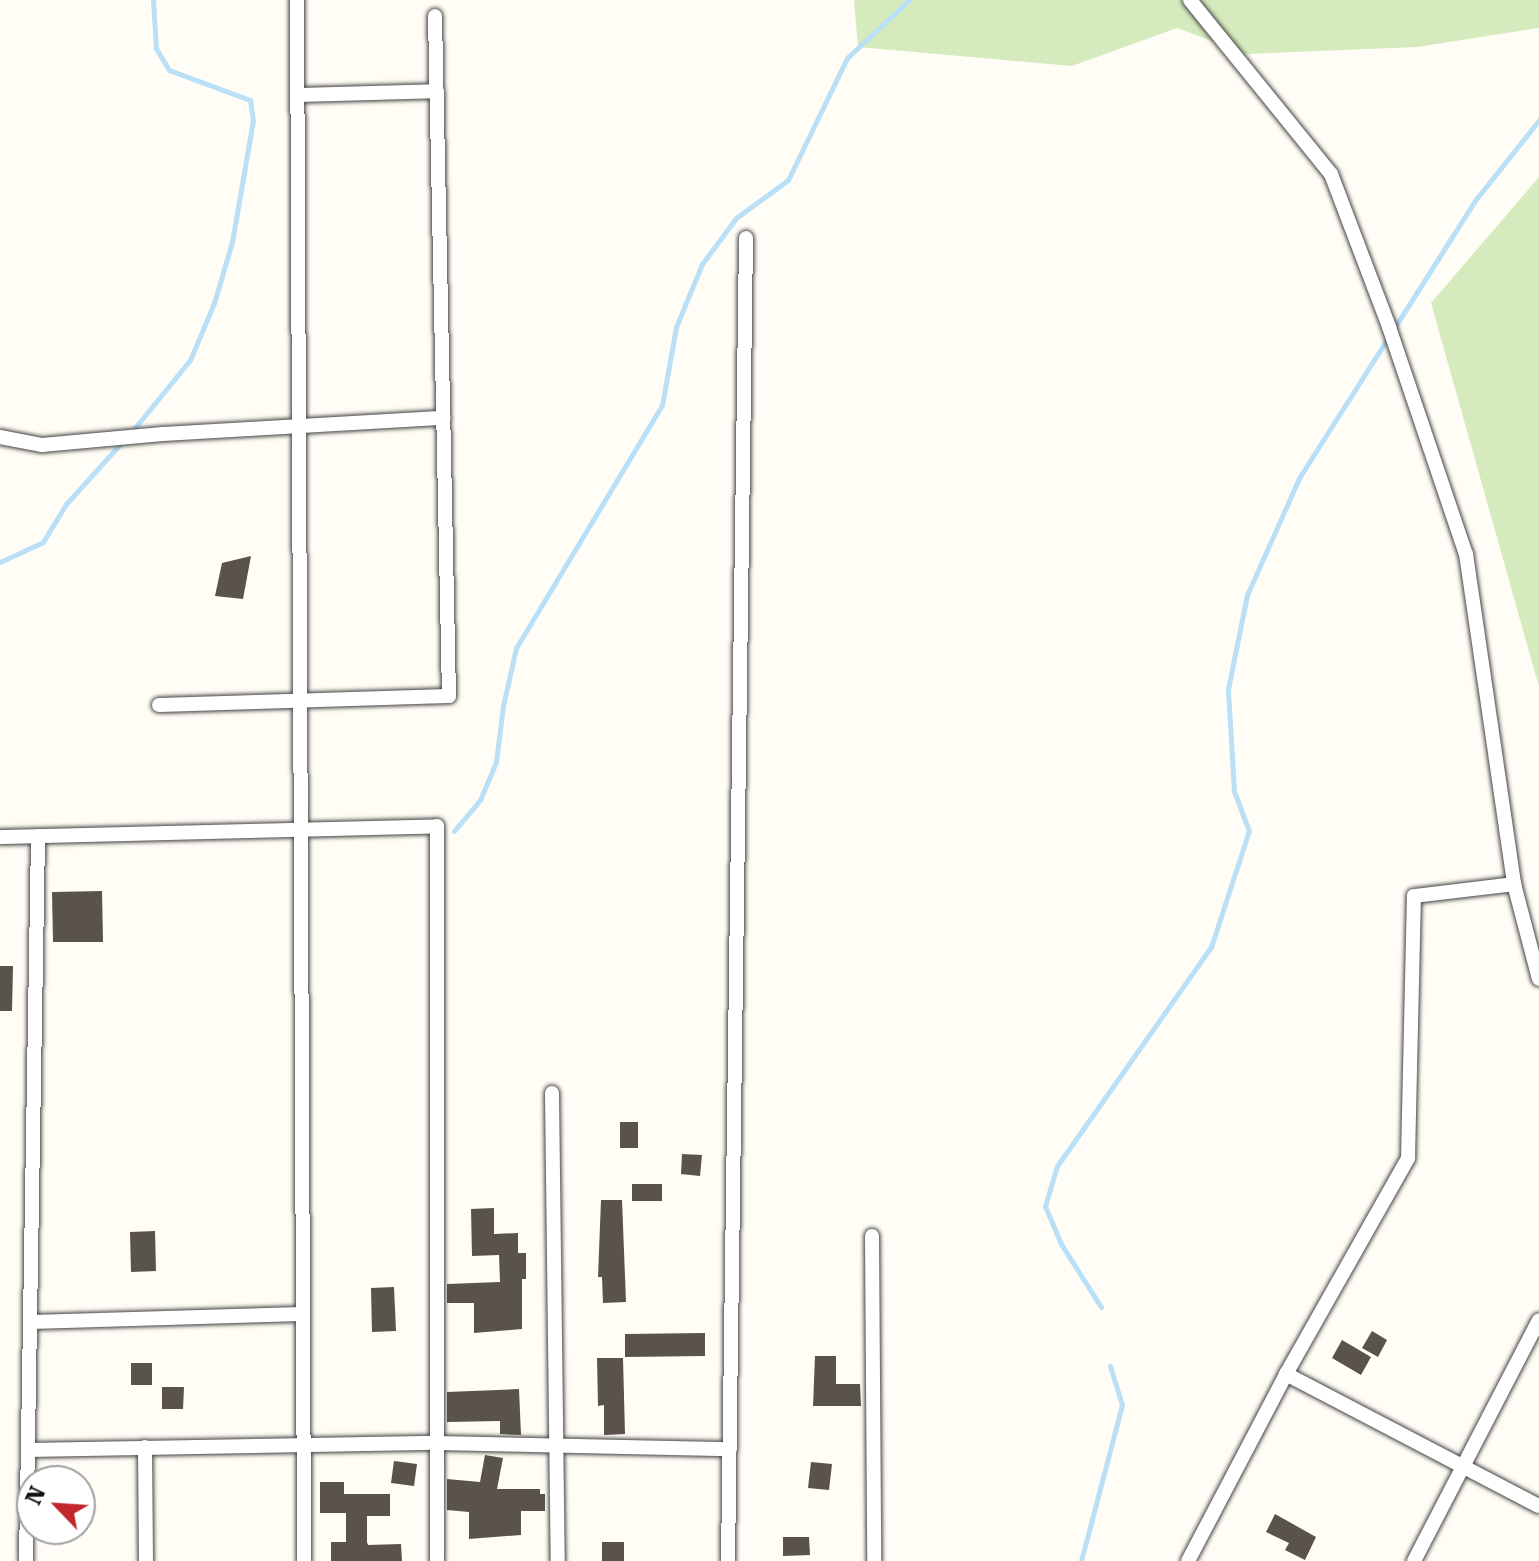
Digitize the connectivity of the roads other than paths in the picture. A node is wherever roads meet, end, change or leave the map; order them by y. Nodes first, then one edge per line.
1 (297, 0) edge
2 (1190, 0) edge
3 (435, 16) dead end
4 (437, 91) junction
5 (297, 95) junction
6 (746, 238) dead end
7 (444, 418) junction
8 (299, 426) junction
9 (0, 437) edge
10 (300, 701) junction
11 (159, 705) dead end
12 (301, 830) junction
13 (38, 836) junction
14 (0, 837) edge
15 (1514, 884) junction
16 (1539, 979) edge
17 (552, 1093) dead end
18 (872, 1236) dead end
19 (303, 1314) junction
20 (1539, 1320) edge
21 (30, 1322) junction
22 (1286, 1374) junction
23 (437, 1443) junction
24 (304, 1445) junction
25 (555, 1446) junction
26 (145, 1447) junction
27 (730, 1449) junction
28 (28, 1450) junction
29 (1464, 1467) junction
30 (1539, 1506) edge
31 (26, 1561) edge
32 (146, 1561) edge
33 (304, 1561) edge
34 (437, 1561) edge
35 (558, 1561) edge
36 (728, 1561) edge
37 (874, 1561) edge
38 (1188, 1561) edge
39 (1414, 1561) edge

1 - 5 street
2 - 15 street
3 - 4 street
4 - 5 street
4 - 7 street
5 - 8 street
6 - 27 street
7 - 8 street
7 - 10 street
8 - 9 street
8 - 10 street
10 - 11 street
10 - 12 street
12 - 13 street
12 - 19 street
12 - 23 street
13 - 14 street
13 - 21 street
15 - 16 street
15 - 22 street
17 - 25 street
18 - 37 street
19 - 21 street
19 - 24 street
20 - 29 street
21 - 28 street
22 - 29 street
22 - 38 street
23 - 24 street
23 - 25 street
23 - 34 street
24 - 26 street
24 - 33 street
25 - 27 street
25 - 35 street
26 - 28 street
26 - 32 street
27 - 36 street
28 - 31 street
29 - 30 street
29 - 39 street

